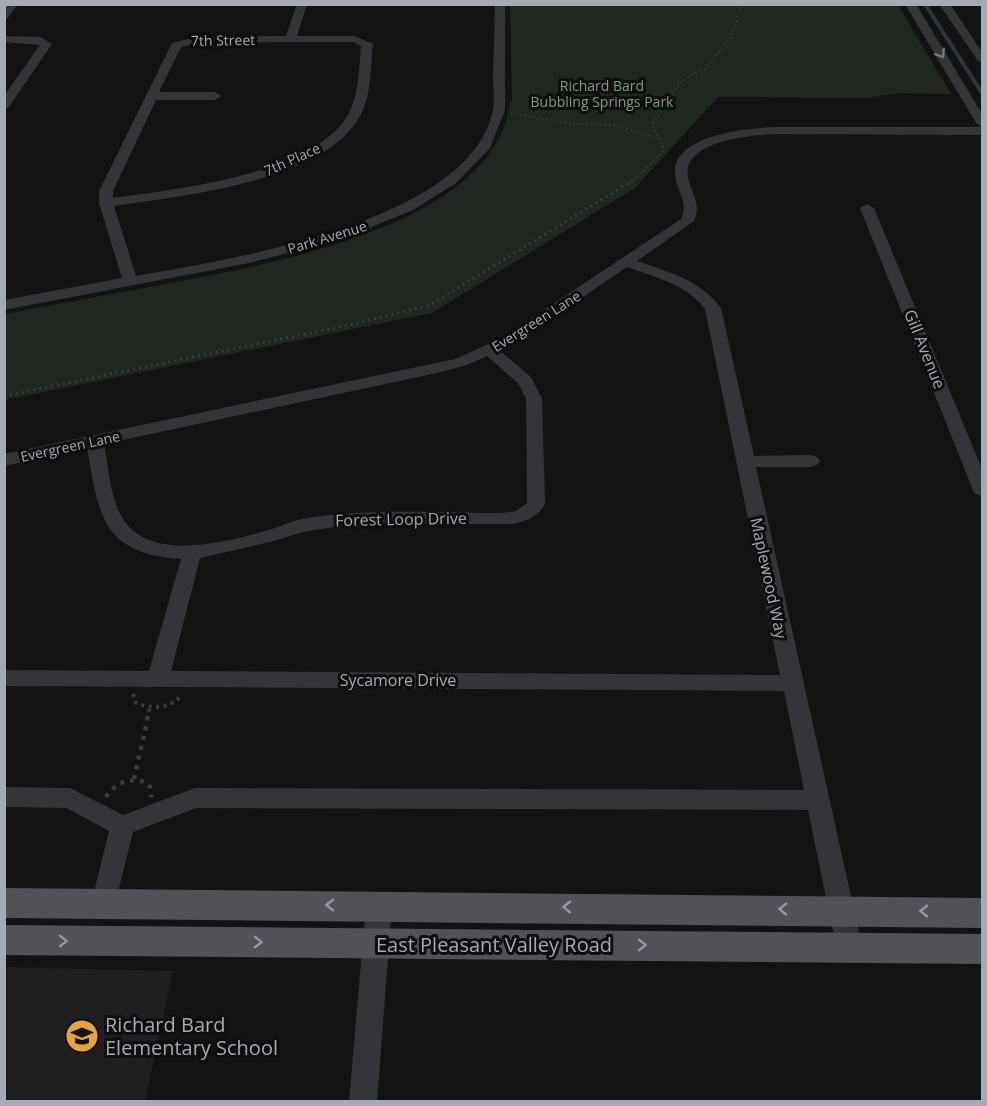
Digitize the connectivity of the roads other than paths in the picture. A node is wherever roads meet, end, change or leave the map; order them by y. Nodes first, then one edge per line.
1 (13, 4) edge
2 (302, 4) edge
3 (500, 4) edge
4 (910, 4) edge
5 (944, 4) edge
6 (4, 16) edge
7 (4, 39) edge
8 (290, 39) junction
9 (969, 39) junction
10 (982, 39) edge
11 (982, 59) edge
12 (150, 96) junction
13 (215, 96) dead end
14 (4, 105) edge
15 (982, 123) edge
16 (982, 131) edge
17 (106, 203) junction
18 (867, 208) dead end
19 (626, 262) junction
20 (130, 281) junction
21 (4, 305) edge
22 (490, 350) junction
23 (94, 441) junction
24 (4, 460) edge
25 (810, 461) dead end
26 (744, 462) junction
27 (982, 490) edge
28 (192, 553) junction
29 (4, 678) edge
30 (158, 678) junction
31 (791, 683) junction
32 (4, 797) edge
33 (818, 800) junction
34 (122, 826) junction
35 (4, 903) edge
36 (104, 904) junction
37 (379, 905) junction
38 (841, 910) junction
39 (982, 913) edge
40 (4, 940) edge
41 (376, 944) junction
42 (849, 946) junction
43 (982, 949) edge
44 (363, 1101) edge

1 - 6 street
2 - 8 street
3 - 20 street, Park Avenue
4 -> 15 street
5 - 9 street
7 - 14 street
8 - 12 street, 7th Street
8 - 17 street, 7th Place
9 - 10 street
9 - 11 street
12 - 13 street
12 - 17 street, 7th Street
16 - 19 street, Evergreen Lane
17 - 20 street, 7th Street
18 - 27 street, Gill Avenue
19 - 22 street, Evergreen Lane
19 - 26 street, Maplewood Way
20 - 21 street, Park Avenue
22 - 23 street, Evergreen Lane
22 - 28 street, Forest Loop Drive
23 - 24 street, Evergreen Lane
23 - 28 street, Forest Loop Drive
25 - 26 street
26 - 31 street, Maplewood Way
28 - 30 street
29 - 30 street, Sycamore Drive
30 - 31 street, Sycamore Drive
31 - 33 street, Maplewood Way
32 - 34 street
33 - 34 street
33 - 38 street, Maplewood Way
34 - 36 street
35 - 36 main road, East Pleasant Valley Road
37 -> 36 main road, East Pleasant Valley Road
38 -> 37 main road, East Pleasant Valley Road
37 - 41 street
39 -> 38 main road, East Pleasant Valley Road
38 - 42 street, Maplewood Way
40 -> 41 main road, East Pleasant Valley Road
41 -> 42 main road, East Pleasant Valley Road
41 - 44 street
42 - 43 main road, East Pleasant Valley Road

